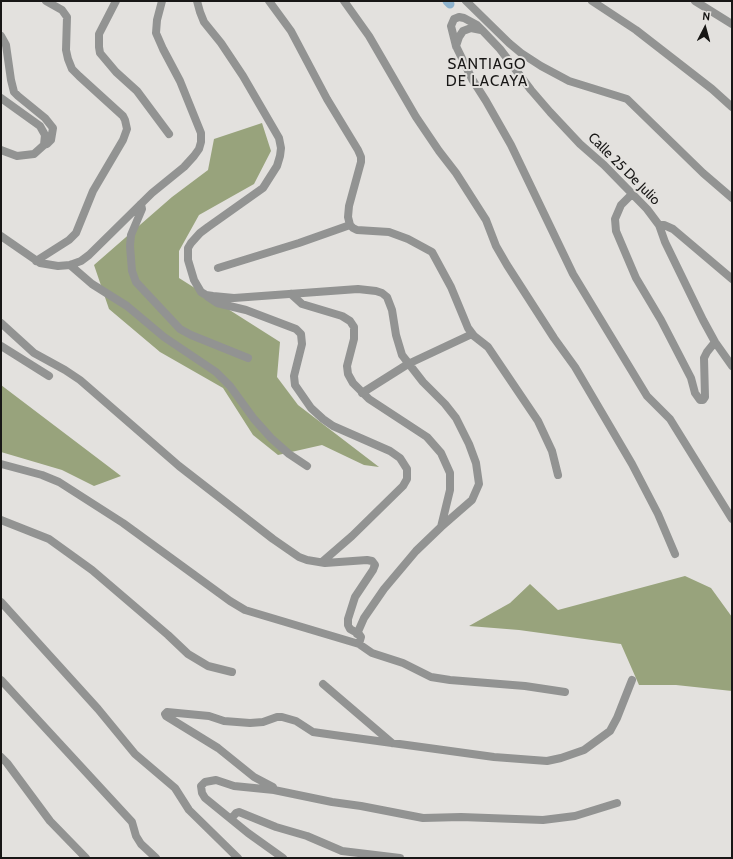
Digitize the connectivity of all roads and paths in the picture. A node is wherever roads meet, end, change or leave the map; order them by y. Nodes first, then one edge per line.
1 (46, 1) edge
2 (116, 1) edge
3 (162, 1) edge
4 (197, 1) edge
5 (269, 1) edge
6 (344, 1) edge
7 (466, 1) edge
8 (592, 1) edge
9 (695, 1) edge
10 (732, 24) edge
11 (482, 30) junction
12 (1, 36) edge
13 (506, 41) junction
14 (456, 46) junction
15 (500, 49) junction
16 (1, 98) edge
17 (732, 107) edge
18 (169, 134) dead end
19 (44, 145) junction
20 (1, 150) edge
21 (632, 194) junction
22 (732, 198) edge
23 (141, 204) junction
24 (350, 225) junction
25 (659, 225) junction
26 (1, 236) edge
27 (36, 261) junction
28 (70, 265) junction
29 (218, 268) dead end
30 (732, 279) edge
31 (291, 294) junction
32 (206, 295) junction
33 (1, 323) edge
34 (472, 334) junction
35 (715, 342) junction
36 (1, 346) edge
37 (248, 358) dead end
38 (408, 364) junction
39 (732, 366) edge
40 (49, 376) dead end
41 (362, 393) junction
42 (1, 464) edge
43 (307, 466) dead end
44 (558, 475) dead end
45 (732, 519) edge
46 (1, 520) edge
47 (441, 527) junction
48 (675, 554) dead end
49 (322, 562) junction
50 (1, 602) edge
51 (357, 634) junction
52 (360, 644) junction
53 (232, 672) dead end
54 (1, 680) edge
55 (632, 680) dead end
56 (323, 684) dead end
57 (565, 692) dead end
58 (393, 743) junction
59 (1, 757) edge
60 (274, 790) junction
61 (617, 803) dead end
62 (231, 819) junction
63 (86, 858) edge
64 (156, 858) edge
65 (238, 858) edge
66 (283, 858) edge
67 (400, 858) edge

1 - 27 street
2 - 18 street
3 - 23 street
4 - 32 street
5 - 24 street
6 - 48 street
7 - 13 street
8 - 17 street
9 - 10 street
11 - 14 street
11 - 14 street, Calle 25 De Julio
11 - 15 street, Calle 25 De Julio
12 - 19 street
13 - 15 street
13 - 22 street
14 - 45 street
15 - 21 street, Calle 25 De Julio
16 - 19 street
19 - 20 street
21 - 25 street, Calle 25 De Julio
21 - 35 street
23 - 28 street
23 - 37 street
24 - 29 street
24 - 34 street
25 - 30 street
25 - 35 street, Calle 25 De Julio
26 - 27 street
27 - 28 street
28 - 43 street
31 - 32 street
31 - 38 street
31 - 41 street
32 - 49 street
33 - 49 street
34 - 38 street
34 - 44 street
35 - 39 street, Calle 25 De Julio
36 - 40 street
38 - 41 street
38 - 47 street
41 - 47 street
42 - 52 street
46 - 53 street
47 - 51 street
49 - 51 street
50 - 65 street
51 - 52 street
52 - 57 street
54 - 64 street
55 - 58 street
56 - 58 street
58 - 60 street
59 - 63 street
60 - 61 street
60 - 62 street
62 - 66 street
62 - 67 street

